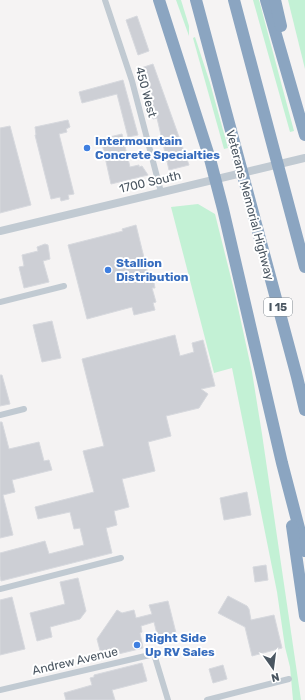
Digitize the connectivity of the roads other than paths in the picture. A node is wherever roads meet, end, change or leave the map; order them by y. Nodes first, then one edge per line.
1 (105, 0) edge
2 (159, 0) edge
3 (196, 0) edge
4 (234, 0) edge
5 (266, 0) edge
6 (275, 0) edge
7 (305, 134) edge
8 (305, 158) edge
9 (161, 192) junction
10 (0, 231) edge
11 (305, 267) edge
12 (64, 286) dead end
13 (0, 302) edge
14 (24, 409) dead end
15 (305, 410) edge
16 (0, 415) edge
17 (282, 463) junction
18 (305, 551) edge
19 (121, 558) dead end
20 (0, 589) edge
21 (305, 616) edge
22 (289, 679) dead end
23 (0, 690) edge
24 (168, 700) edge
25 (207, 700) edge

1 - 9 street, 450 West
2 - 17 highway
3 - 15 highway, Veterans Memorial Highway / I 15
4 - 11 highway
5 - 7 highway
6 - 7 highway
8 - 9 street, 1700 South
9 - 10 street, 1700 South
12 - 13 street
14 - 16 street
17 - 18 highway
17 - 21 highway
19 - 20 street
22 - 25 street
23 - 24 street, Andrew Avenue

